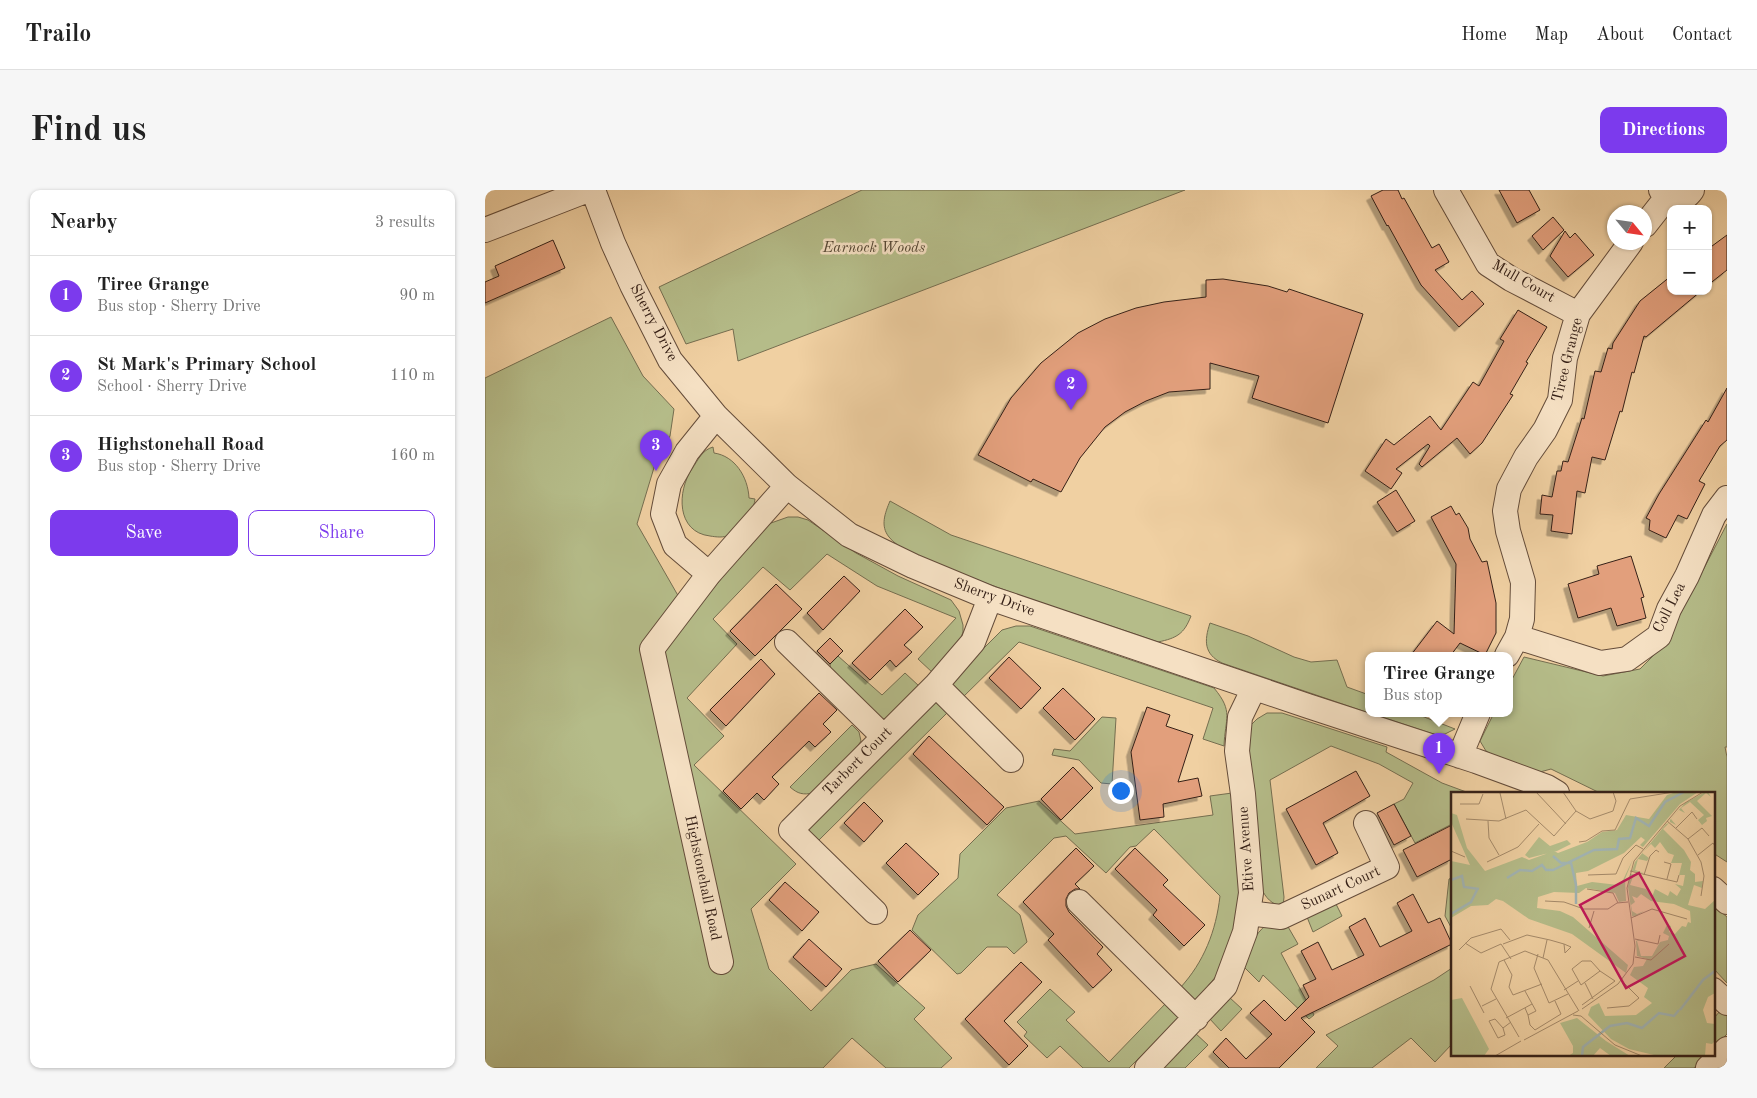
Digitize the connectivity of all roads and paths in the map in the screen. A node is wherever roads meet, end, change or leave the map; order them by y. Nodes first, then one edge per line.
1 (588, 190) edge
2 (593, 190) edge
3 (1446, 190) edge
4 (1692, 190) edge
5 (1664, 193) edge
6 (1652, 213) edge
7 (485, 230) edge
8 (1625, 250) edge
9 (1578, 314) junction
10 (715, 416) junction
11 (787, 486) junction
12 (1727, 498) edge
13 (709, 574) junction
14 (990, 598) junction
15 (787, 642) dead end
16 (1512, 646) edge
17 (936, 685) junction
18 (1254, 688) junction
19 (1476, 717) edge
20 (883, 736) junction
21 (1460, 756) junction
22 (1011, 760) dead end
23 (1555, 792) edge
24 (1366, 823) dead end
25 (1715, 891) edge
26 (1079, 902) dead end
27 (1727, 902) edge
28 (875, 912) dead end
29 (1248, 913) junction
30 (721, 962) dead end
31 (1715, 992) edge
32 (1727, 1003) edge
33 (1196, 1018) junction
34 (1727, 1049) edge
35 (1147, 1068) edge
36 (1708, 1068) edge

1 - 7 street
2 - 10 street, Sherry Drive
3 - 9 street, Mull Court
4 - 5 street
5 - 6 street
8 - 9 street, Tiree Grange
9 - 16 street, Tiree Grange
10 - 11 street, Sherry Drive
10 - 13 street
11 - 13 street, Highstonehall Road
11 - 14 street, Sherry Drive
12 - 16 street, Coll Lea
13 - 30 street, Highstonehall Road
14 - 17 street, Tarbert Court
14 - 18 street, Sherry Drive
15 - 20 street
17 - 20 street, Tarbert Court
17 - 22 street
18 - 21 street, Sherry Drive
18 - 29 street, Etive Avenue
19 - 21 street
20 - 28 street, Tarbert Court
21 - 23 street, Sherry Drive
24 - 29 street, Sunart Court
25 - 27 street
26 - 33 street
29 - 33 street, Etive Avenue
31 - 32 street
33 - 35 street, Etive Avenue
34 - 36 street

